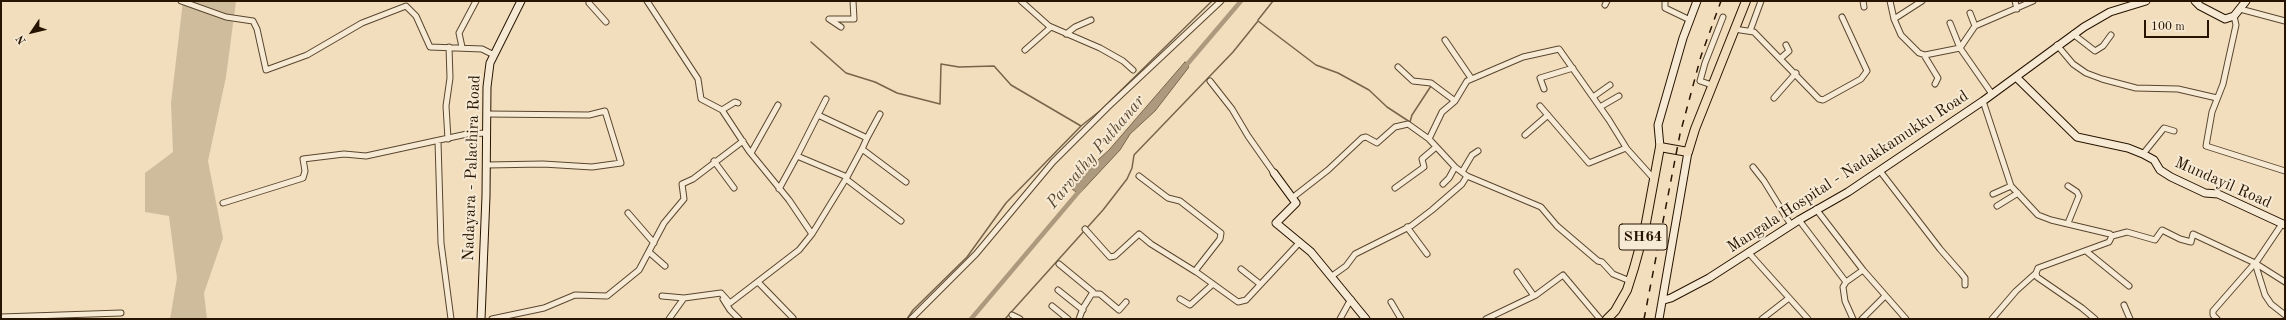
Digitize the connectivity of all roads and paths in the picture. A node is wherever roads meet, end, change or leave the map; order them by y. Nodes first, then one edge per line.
1 (180, 1) edge
2 (476, 1) edge
3 (521, 1) edge
4 (646, 1) edge
5 (853, 1) edge
6 (1021, 1) edge
7 (1221, 1) edge
8 (1665, 1) edge
9 (1697, 1) edge
10 (1746, 1) edge
11 (1761, 1) edge
12 (1890, 1) edge
13 (1922, 1) edge
14 (2015, 1) edge
15 (2033, 1) edge
16 (2146, 1) edge
17 (2195, 1) edge
18 (2246, 1) edge
19 (589, 3) edge
20 (2240, 8) junction
21 (2017, 9) junction
22 (1970, 13) dead end
23 (1723, 16) dead end
24 (2234, 16) junction
25 (1842, 17) dead end
26 (1091, 20) dead end
27 (1690, 20) junction
28 (1894, 20) junction
29 (2285, 21) edge
30 (606, 22) dead end
31 (1950, 22) dead end
32 (1975, 26) junction
33 (841, 27) dead end
34 (1051, 27) junction
35 (1734, 29) junction
36 (1750, 31) junction
37 (1066, 34) junction
38 (2073, 34) junction
39 (2111, 35) dead end
40 (1445, 40) dead end
41 (1786, 45) dead end
42 (2057, 45) junction
43 (449, 47) junction
44 (462, 47) junction
45 (1960, 48) junction
46 (1025, 50) dead end
47 (494, 55) junction
48 (1924, 55) junction
49 (1781, 58) junction
50 (1398, 67) dead end
51 (1573, 68) junction
52 (1133, 70) dead end
53 (1796, 73) junction
54 (2016, 77) junction
55 (1472, 78) junction
56 (1210, 81) dead end
57 (1934, 84) dead end
58 (1610, 85) dead end
59 (1712, 85) junction
60 (1544, 89) dead end
61 (1992, 94) junction
62 (1618, 96) dead end
63 (1593, 97) junction
64 (1774, 98) dead end
65 (2217, 98) junction
66 (826, 99) dead end
67 (1455, 101) junction
68 (1983, 102) junction
69 (738, 103) dead end
70 (778, 105) dead end
71 (1540, 106) dead end
72 (1600, 108) junction
73 (722, 110) junction
74 (487, 114) junction
75 (880, 114) dead end
76 (818, 115) junction
77 (1548, 115) junction
78 (2174, 131) dead end
79 (487, 133) junction
80 (1525, 135) dead end
81 (867, 138) junction
82 (448, 139) junction
83 (1429, 139) junction
84 (438, 141) junction
85 (743, 141) junction
86 (1436, 147) junction
87 (1660, 147) junction
88 (1626, 148) junction
89 (862, 149) junction
90 (1478, 151) dead end
91 (1688, 152) junction
92 (751, 153) junction
93 (2143, 154) junction
94 (797, 156) junction
95 (714, 161) junction
96 (487, 165) junction
97 (1455, 167) junction
98 (1753, 167) dead end
99 (1880, 171) junction
100 (2285, 171) edge
101 (1274, 173) joint
102 (1464, 174) junction
103 (1139, 176) dead end
104 (846, 178) junction
105 (1654, 179) junction
106 (906, 182) dead end
107 (1443, 184) dead end
108 (2011, 186) junction
109 (2068, 186) dead end
110 (734, 188) dead end
111 (1395, 188) dead end
112 (779, 189) junction
113 (2018, 193) junction
114 (1993, 194) dead end
115 (1292, 198) junction
116 (223, 203) dead end
117 (1997, 206) dead end
118 (1816, 209) junction
119 (628, 213) dead end
120 (1799, 220) junction
121 (901, 221) dead end
122 (2068, 223) junction
123 (1791, 225) junction
124 (2284, 225) edge
125 (1407, 227) junction
126 (1085, 229) dead end
127 (812, 234) junction
128 (2112, 236) junction
129 (654, 242) junction
130 (1300, 242) junction
131 (2086, 251) junction
132 (649, 252) junction
133 (1748, 252) junction
134 (1427, 254) dead end
135 (2255, 263) junction
136 (1059, 264) dead end
137 (665, 266) dead end
138 (1241, 269) dead end
139 (1863, 270) junction
140 (1196, 272) junction
141 (1517, 272) dead end
142 (2036, 272) junction
143 (1332, 276) junction
144 (1630, 281) junction
145 (758, 282) junction
146 (1846, 282) junction
147 (2285, 282) edge
148 (1212, 284) junction
149 (1260, 284) junction
150 (1965, 285) dead end
151 (2129, 286) dead end
152 (1058, 290) dead end
153 (719, 293) junction
154 (1093, 294) junction
155 (662, 296) dead end
156 (1534, 296) junction
157 (1885, 296) junction
158 (684, 298) junction
159 (1789, 298) junction
160 (1180, 299) dead end
161 (1351, 299) junction
162 (1664, 300) junction
163 (1126, 302) dead end
164 (1391, 302) dead end
165 (2124, 305) dead end
166 (1052, 306) dead end
167 (1083, 310) junction
168 (121, 313) dead end
169 (2285, 314) edge
170 (1012, 315) dead end
171 (1, 317) edge
172 (794, 318) dead end
173 (451, 319) edge
174 (481, 319) edge
175 (492, 319) edge
176 (669, 319) edge
177 (739, 319) edge
178 (911, 319) edge
179 (1020, 319) edge
180 (1068, 319) edge
181 (1079, 319) edge
182 (1340, 319) edge
183 (1366, 319) edge
184 (1401, 319) edge
185 (1486, 319) edge
186 (1600, 319) edge
187 (1607, 319) edge
188 (1659, 319) edge
189 (1762, 319) edge
190 (1808, 319) edge
191 (1853, 319) edge
192 (1862, 319) edge
193 (1906, 319) edge
194 (1992, 319) edge
195 (2095, 319) edge
196 (2130, 319) edge
197 (2217, 319) edge

1 - 43 street
2 - 44 street
3 - 47 main road, Nadayara - Palachira Road
4 - 73 street
5 - 33 street
6 - 34 street
7 - 178 street
8 - 27 street
9 - 27 main road
10 - 35 main road
11 - 36 street
12 - 28 street
13 - 28 street
14 - 21 street
15 - 21 street
16 - 38 main road, Mangala Hospital - Nadakkamukku Road
17 - 24 main road
18 - 20 main road
19 - 30 street
20 - 24 main road
20 - 29 street
21 - 32 street
22 - 32 street
23 - 59 street
24 - 65 street
25 - 53 street
26 - 37 street
27 - 87 main road
28 - 48 street
31 - 45 street
32 - 45 street
34 - 37 street
34 - 46 street
35 - 36 street
35 - 59 main road
36 - 49 street
37 - 52 street
38 - 39 street
38 - 42 main road, Mangala Hospital - Nadakkamukku Road
40 - 55 street
41 - 49 street
42 - 54 main road, Mangala Hospital - Nadakkamukku Road
42 - 65 street
43 - 44 street
43 - 82 street
44 - 47 street
45 - 48 street
45 - 61 street
47 - 74 main road, Nadayara - Palachira Road
48 - 57 street
49 - 53 street
50 - 67 street
51 - 55 street
51 - 60 street
51 - 63 street
53 - 64 street
54 - 61 main road, Mangala Hospital - Nadakkamukku Road
54 - 93 main road, Mundayil Road
55 - 67 street
56 - 101 street
58 - 63 street
59 - 91 main road
61 - 68 main road, Mangala Hospital - Nadakkamukku Road
62 - 72 street
63 - 72 street
65 - 100 street
66 - 76 street
67 - 83 street
68 - 99 main road, Mangala Hospital - Nadakkamukku Road
68 - 108 street
69 - 73 street
70 - 92 street
71 - 77 street
72 - 88 street
73 - 85 street
74 - 79 main road, Nadayara - Palachira Road
74 - 96 street
75 - 81 street
76 - 81 street
76 - 94 street
77 - 80 street
77 - 88 street
78 - 93 street
79 - 82 street
79 - 96 main road, Nadayara - Palachira Road
81 - 89 street
82 - 84 street
83 - 86 street
83 - 115 street
84 - 116 street
84 - 173 street
85 - 92 street
85 - 95 street
86 - 97 street
86 - 111 street
87 - 91 main road
87 - 105 main road, SH64
88 - 105 street
89 - 104 street
89 - 106 street
90 - 102 street
91 - 162 main road
92 - 112 street
93 - 124 main road, Mundayil Road
94 - 104 street
94 - 112 street
95 - 110 street
95 - 129 street
96 - 174 main road, Nadayara - Palachira Road
97 - 102 street
97 - 107 street
98 - 123 street
99 - 118 main road, Mangala Hospital - Nadakkamukku Road
99 - 150 street
101 - 115 main road
102 - 125 street
102 - 144 street
103 - 140 street
104 - 121 street
104 - 127 street
105 - 144 main road, SH64
108 - 113 street
108 - 114 street
109 - 122 street
112 - 127 street
113 - 117 street
113 - 122 street
115 - 130 main road
118 - 120 main road, Mangala Hospital - Nadakkamukku Road
118 - 139 street
119 - 129 street
120 - 123 main road, Mangala Hospital - Nadakkamukku Road
120 - 146 street
122 - 128 street
123 - 133 main road, Mangala Hospital - Nadakkamukku Road
124 - 135 street
125 - 134 street
125 - 143 street
126 - 140 street
127 - 145 street
128 - 131 street
128 - 135 street
129 - 132 street
130 - 143 main road
130 - 149 street
131 - 142 street
131 - 151 street
132 - 137 street
132 - 175 street
133 - 159 street
133 - 162 main road, Mangala Hospital - Nadakkamukku Road
135 - 147 street
135 - 169 street
135 - 197 street
136 - 154 street
138 - 149 street
139 - 146 street
139 - 157 street
140 - 148 street
141 - 156 street
142 - 194 street
142 - 195 street
143 - 161 main road
144 - 187 main road, SH64
145 - 153 street
145 - 172 street
146 - 191 street
148 - 149 street
148 - 160 street
152 - 167 street
153 - 158 street
153 - 177 street
154 - 163 street
154 - 167 street
155 - 158 street
156 - 185 street
156 - 186 street
157 - 192 street
157 - 193 street
158 - 176 street
159 - 189 street
159 - 190 street
161 - 182 street
161 - 183 main road
162 - 188 main road
164 - 184 street
165 - 196 street
166 - 180 street
167 - 181 street
168 - 171 street
170 - 179 street

